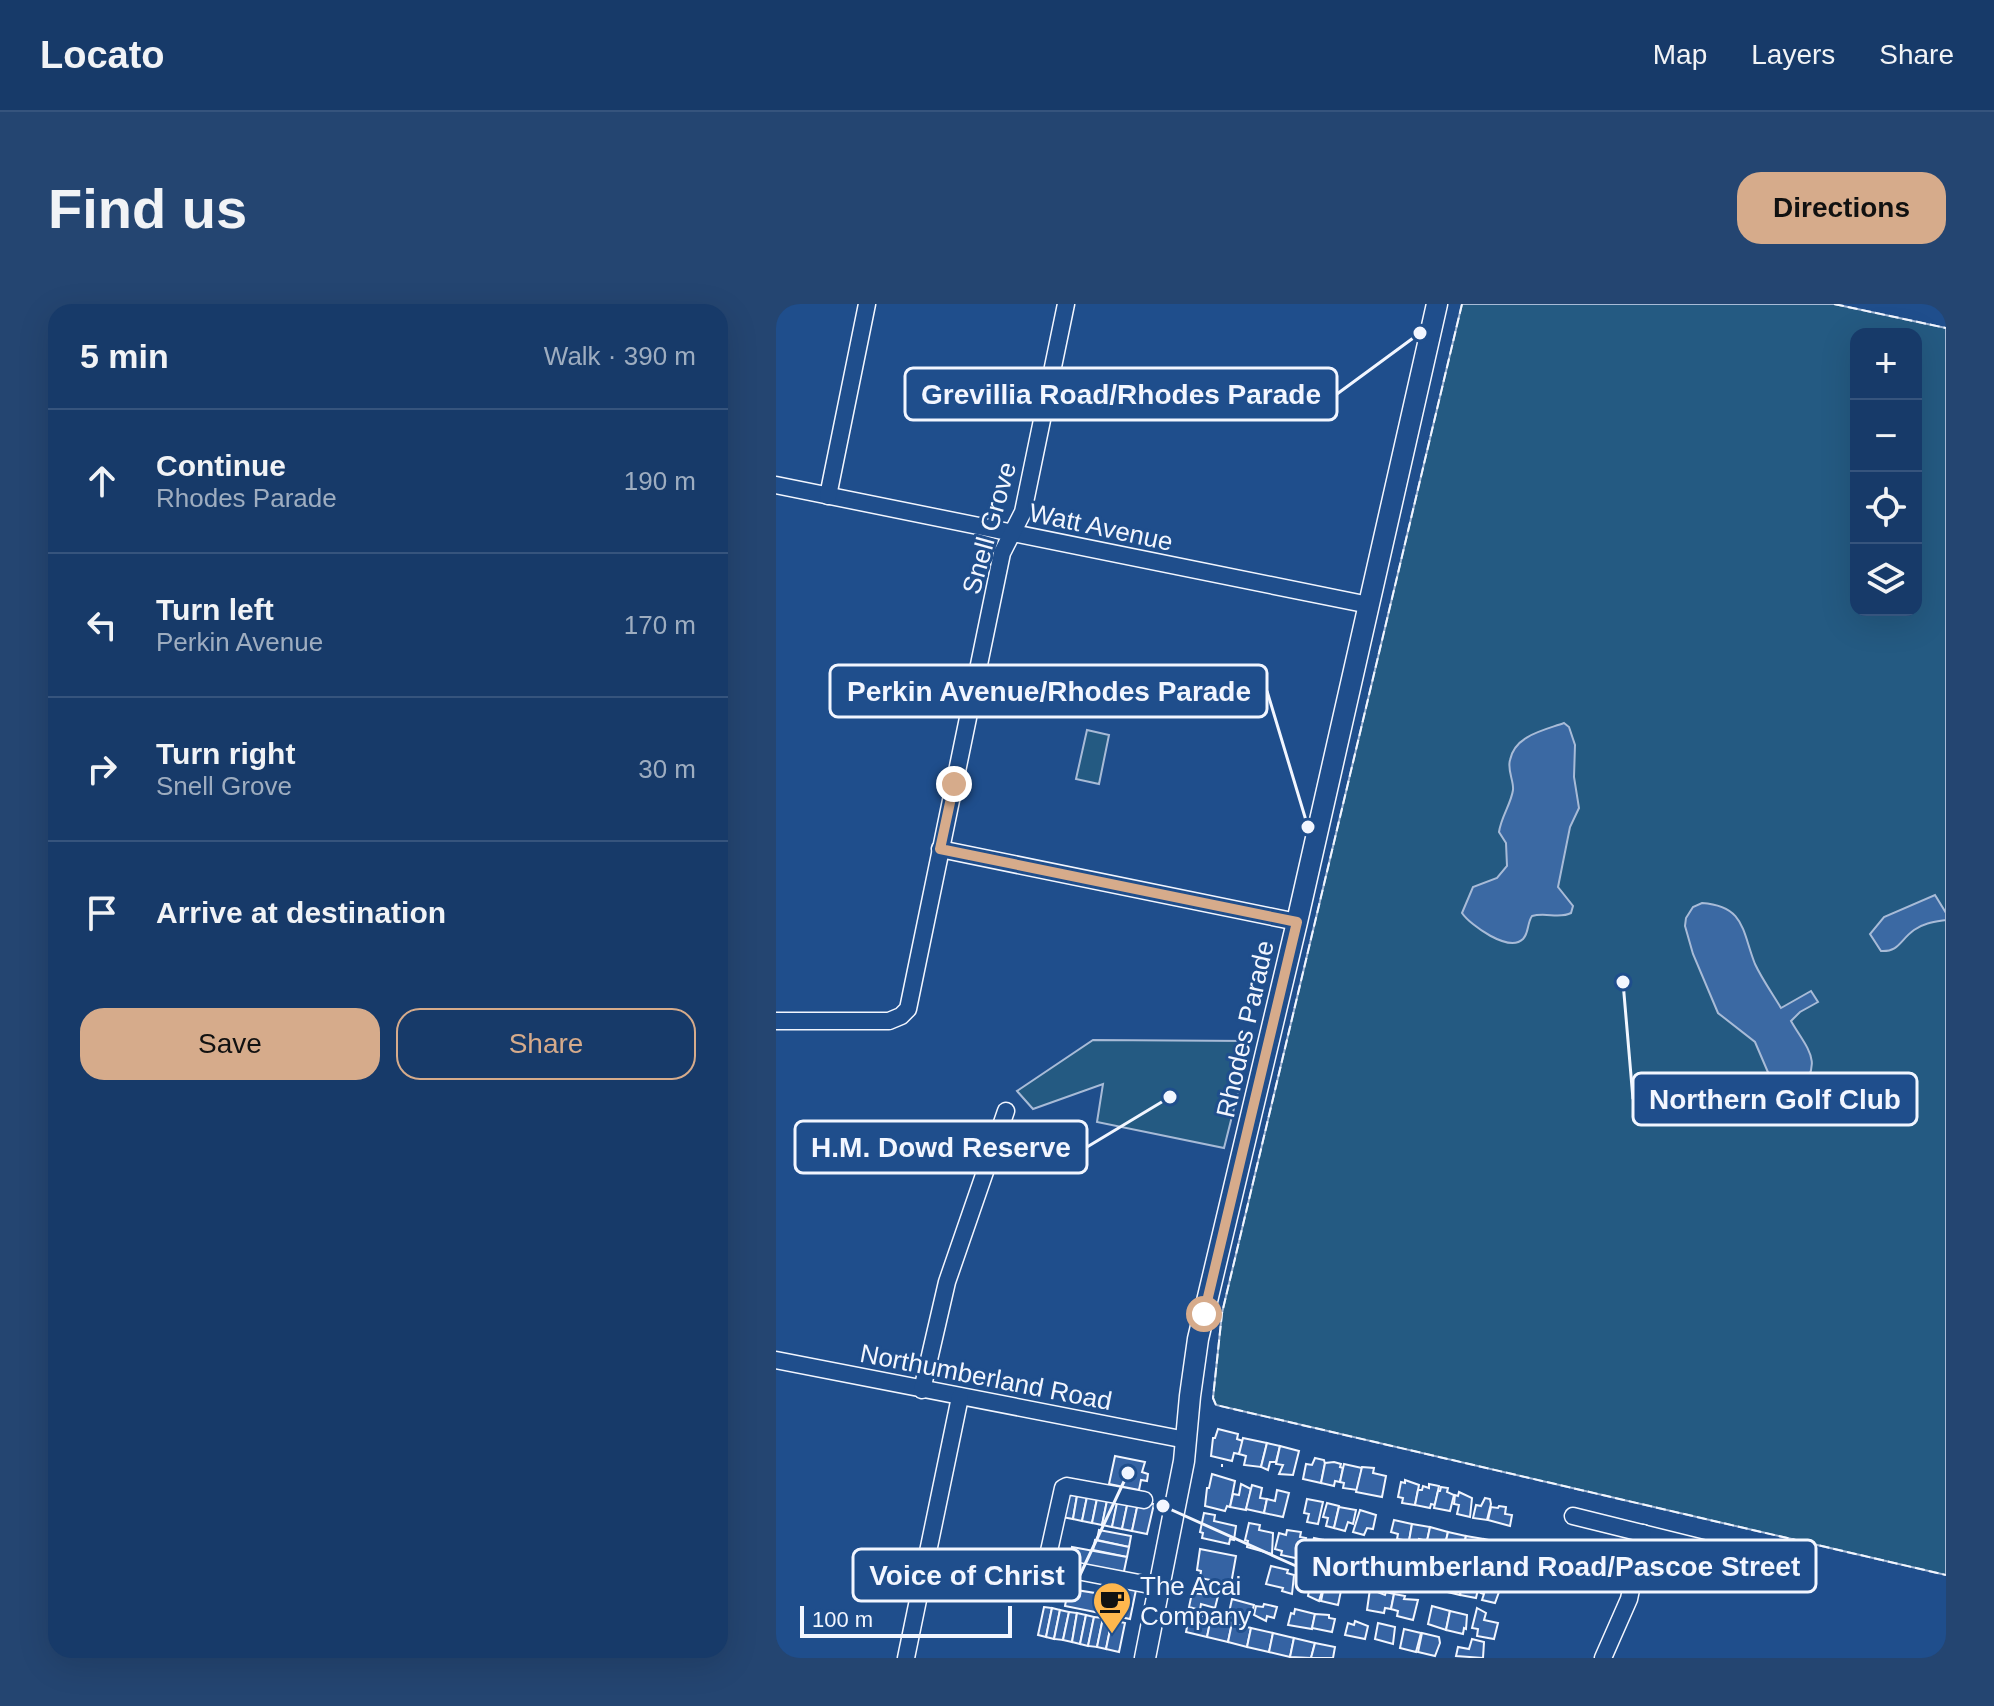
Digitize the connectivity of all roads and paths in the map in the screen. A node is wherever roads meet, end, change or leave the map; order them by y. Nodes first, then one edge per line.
1 (867, 304) edge
2 (1066, 304) edge
3 (1437, 304) edge
4 (776, 485) edge
5 (828, 496) junction
6 (1012, 533) junction
7 (1369, 605) junction
8 (940, 849) junction
9 (1297, 922) junction
10 (776, 1021) edge
11 (1006, 1111) dead end
12 (776, 1360) edge
13 (922, 1390) junction
14 (960, 1397) junction
15 (1186, 1440) junction
16 (1144, 1500) dead end
17 (1573, 1516) dead end
18 (1643, 1533) junction
19 (1759, 1562) dead end
20 (1046, 1565) junction
21 (1041, 1587) dead end
22 (1160, 1587) junction
23 (906, 1658) edge
24 (1145, 1658) edge
25 (1603, 1658) edge

1 - 5 street
2 - 6 street, Snell Grove
3 - 7 main road, Rhodes Parade
4 - 5 street, Watt Avenue
5 - 6 street, Watt Avenue
6 - 7 street, Watt Avenue
6 - 8 street, Snell Grove
7 - 9 main road, Rhodes Parade
8 - 9 street
8 - 10 street, Snell Grove
9 - 15 main road, Rhodes Parade
11 - 13 street
12 - 13 street, Northumberland Road
13 - 14 street, Northumberland Road
14 - 15 street, Northumberland Road
14 - 23 street
15 - 22 main road, Rhodes Parade
16 - 20 street
17 - 18 street
18 - 19 street
18 - 25 street
20 - 21 street
20 - 22 street
22 - 24 main road, Rhodes Parade

